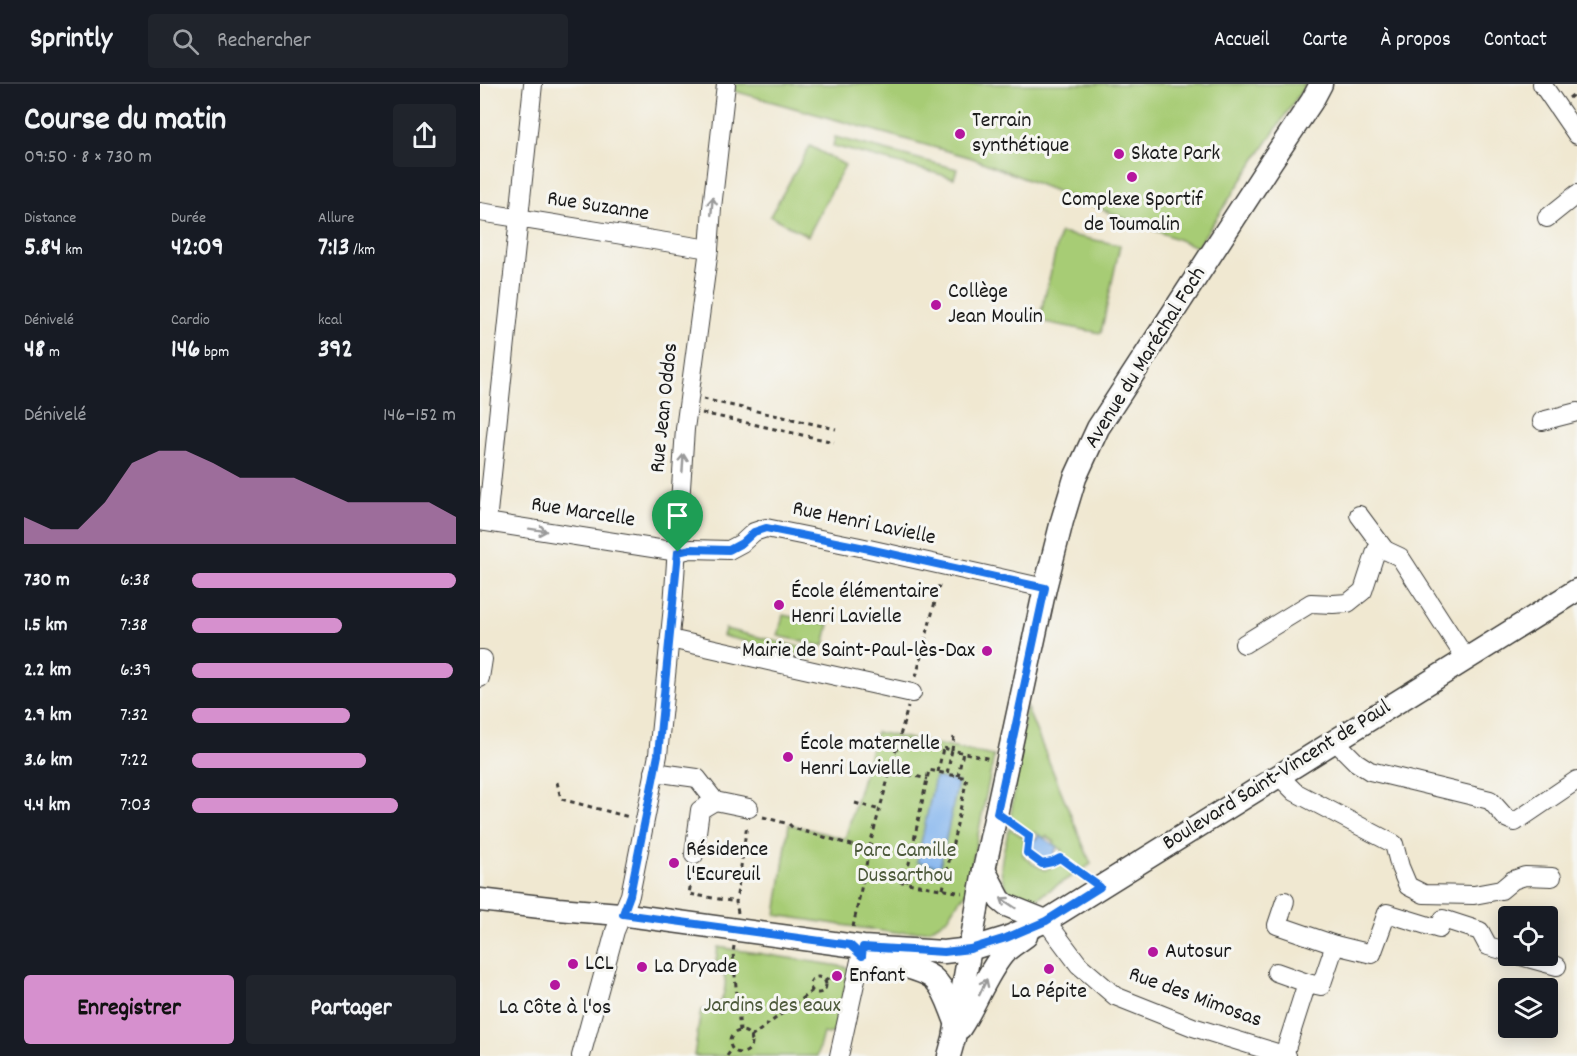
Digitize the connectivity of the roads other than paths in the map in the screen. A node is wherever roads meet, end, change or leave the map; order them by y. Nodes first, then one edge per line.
1 (533, 84) edge
2 (726, 84) edge
3 (1321, 84) edge
4 (1542, 84) edge
5 (1577, 135) edge
6 (1577, 194) edge
7 (480, 212) edge
8 (518, 218) junction
9 (1546, 218) dead end
10 (709, 249) junction
11 (1577, 412) edge
12 (1542, 421) dead end
13 (1359, 514) dead end
14 (483, 521) edge
15 (1385, 550) junction
16 (678, 552) junction
17 (1045, 588) junction
18 (1577, 590) edge
19 (670, 639) junction
20 (1244, 644) dead end
21 (480, 659) edge
22 (1466, 659) junction
23 (480, 678) edge
24 (912, 693) road end
25 (1334, 740) junction
26 (654, 772) junction
27 (1278, 775) junction
28 (1577, 780) edge
29 (715, 801) junction
30 (749, 808) road end
31 (694, 855) road end
32 (984, 870) junction
33 (1552, 877) dead end
34 (480, 886) edge
35 (480, 900) edge
36 (1286, 901) dead end
37 (597, 911) junction
38 (623, 914) junction
39 (1046, 921) junction
40 (1335, 945) junction
41 (858, 949) junction
42 (970, 949) junction
43 (1498, 949) edge
44 (1276, 972) dead end
45 (1307, 983) junction
46 (953, 1039) edge
47 (1286, 1055) edge
48 (581, 1056) edge
49 (839, 1056) edge

1 - 8 street
10 -> 2 street, Rue Jean Oddos
3 - 17 main road, Avenue du Maréchal Foch
4 - 5 street
6 - 9 street
7 - 8 street, Rue Suzanne
8 - 10 street, Rue Suzanne
8 - 14 street
16 -> 10 street, Rue Jean Oddos
11 - 12 street
13 - 15 street
14 -> 16 street, Rue Marcelle
15 - 20 street
15 - 22 street
16 - 17 street, Rue Henri Lavielle
16 - 19 street, Rue Jean Oddos
17 - 32 main road, Avenue du Maréchal Foch
18 - 22 main road, Boulevard Saint-Vincent de Paul
19 - 24 street
19 - 26 street, Rue Jean Oddos
21 - 23 street
22 - 25 main road, Boulevard Saint-Vincent de Paul
25 - 27 main road, Boulevard Saint-Vincent de Paul
25 - 28 street
26 - 29 street
26 - 38 street, Rue Jean Oddos
27 - 33 street
27 - 39 main road, Boulevard Saint-Vincent de Paul
29 - 30 street
29 - 31 street
39 -> 32 main road
32 - 42 main road, Avenue du Maréchal Foch
34 - 37 main road
35 - 37 main road
36 - 40 street
37 - 38 main road
38 - 41 main road
38 - 48 street, Rue Jean Oddos
39 - 42 main road, Boulevard Saint-Vincent de Paul
46 -> 39 main road
39 - 47 street, Rue des Mimosas
40 - 43 street
40 - 45 street
41 - 42 main road, Boulevard Saint-Vincent de Paul
41 - 46 main road
41 - 49 street
42 - 46 main road, Avenue du Maréchal Foch
44 - 45 street
45 - 47 street

